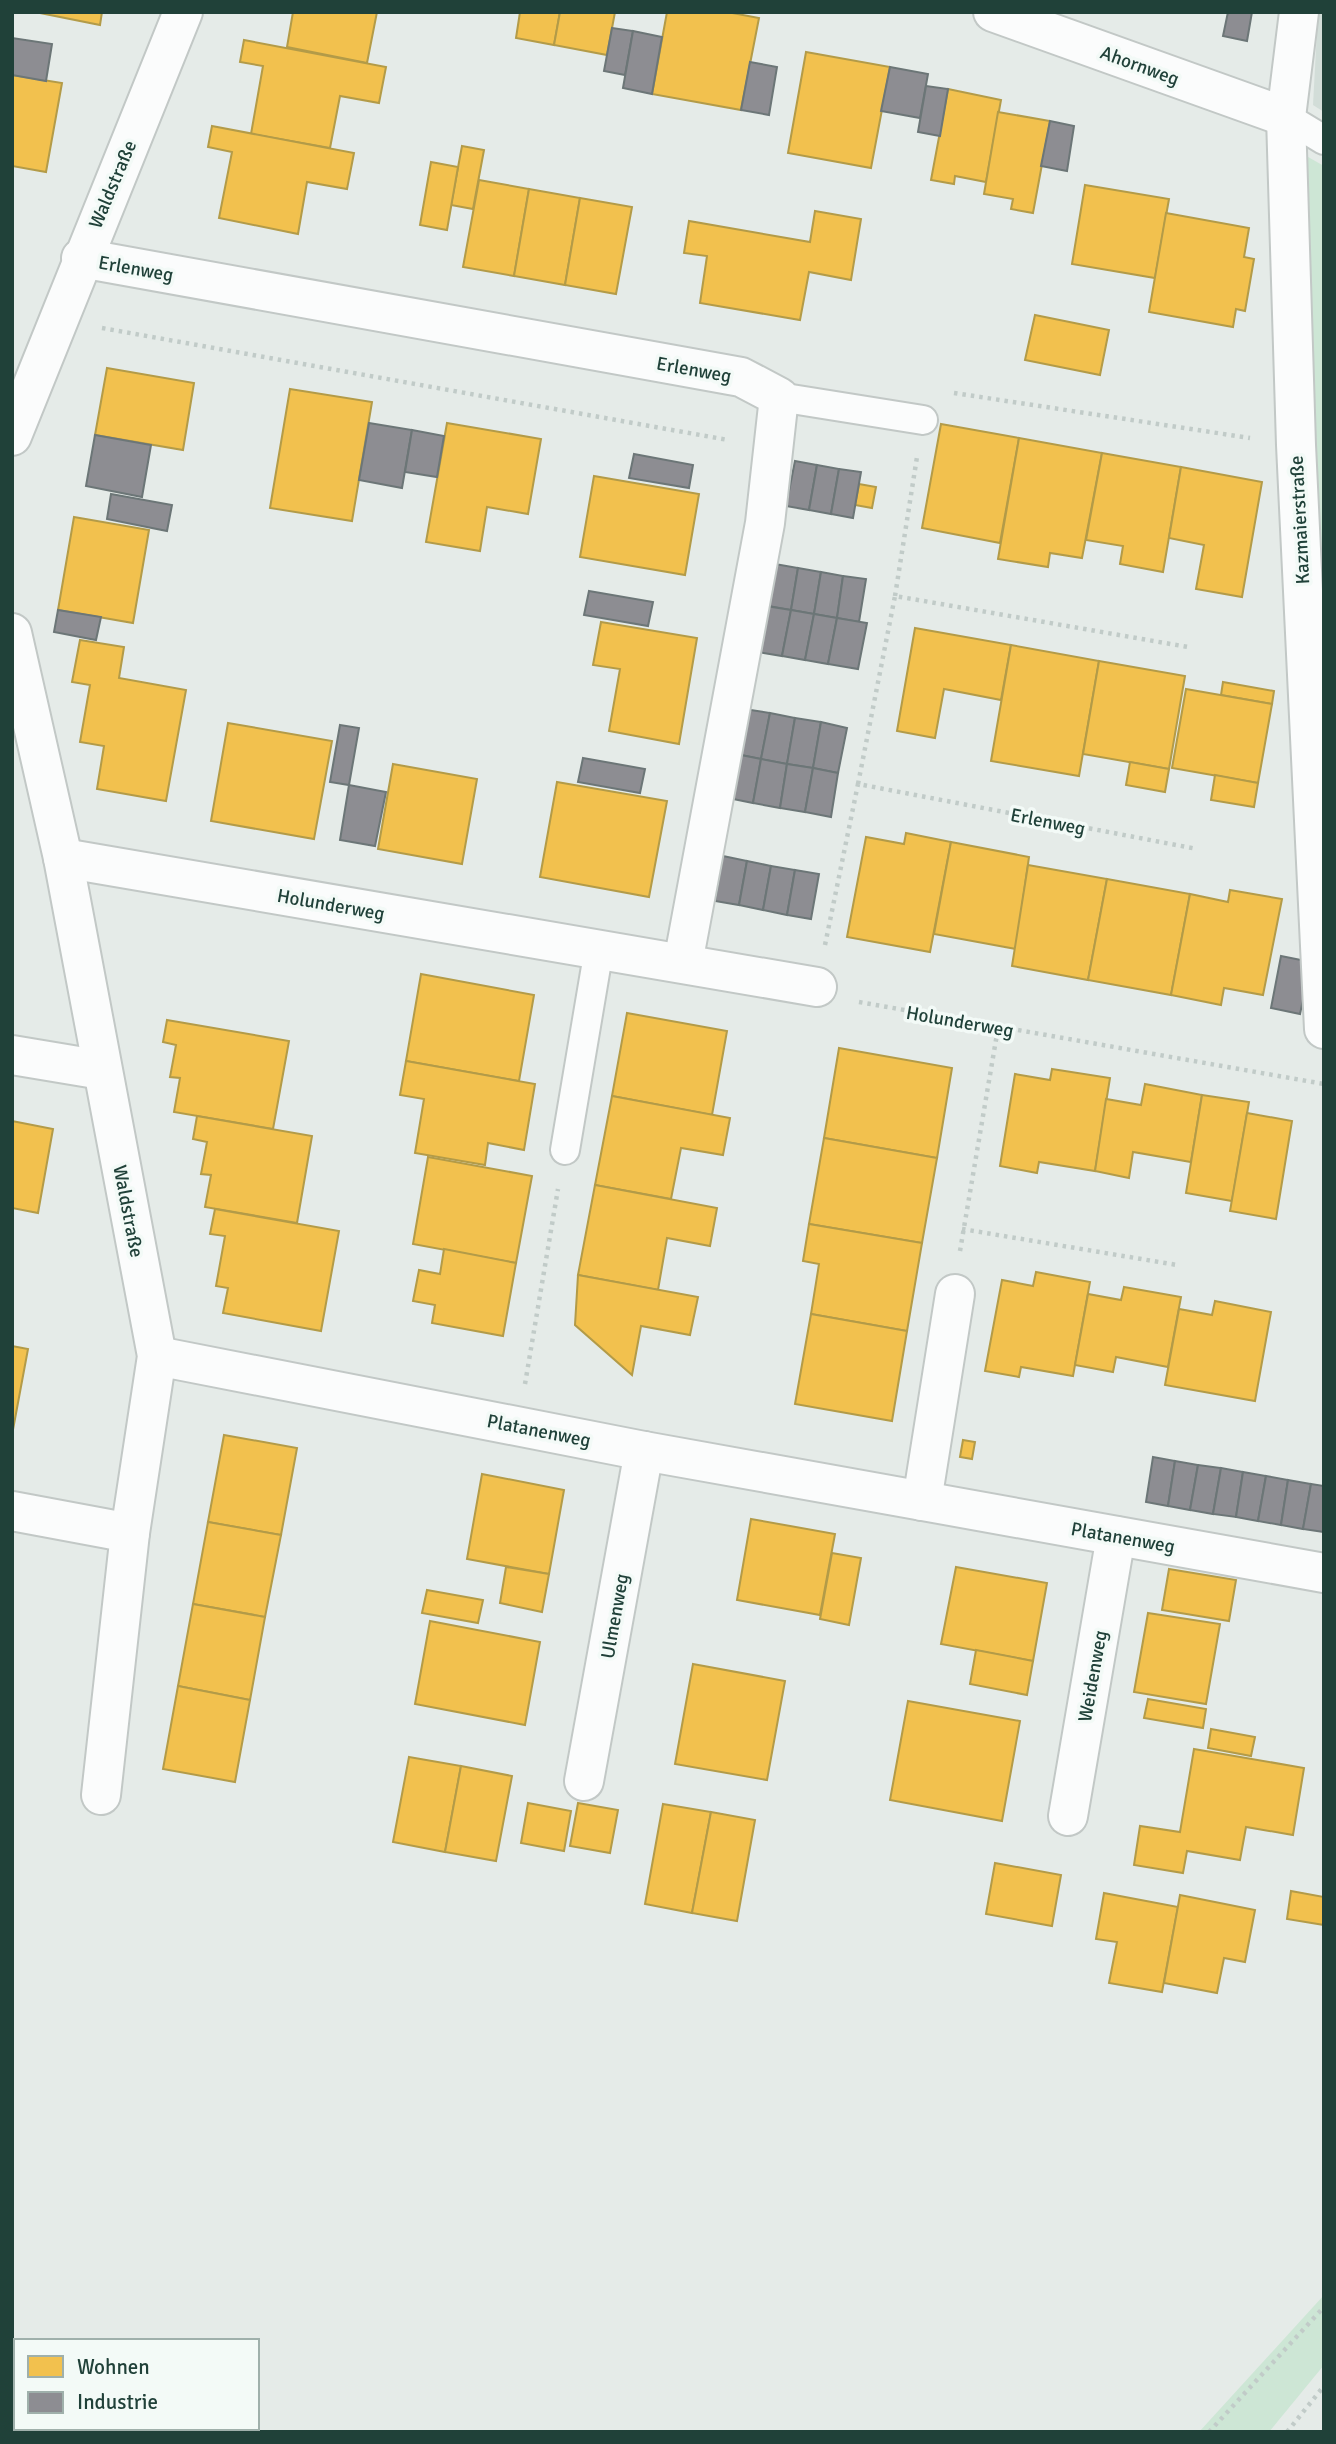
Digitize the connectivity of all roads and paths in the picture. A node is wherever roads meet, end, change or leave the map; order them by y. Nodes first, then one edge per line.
1 (183, 12) edge
2 (993, 12) edge
3 (1299, 12) edge
4 (1286, 117) junction
5 (1324, 140) edge
6 (81, 258) junction
7 (57, 320) junction
8 (779, 397) junction
9 (923, 420) junction
10 (12, 436) edge
11 (1296, 445) junction
12 (774, 448) junction
13 (895, 596) junction
14 (12, 633) edge
15 (1188, 647) dead end
16 (858, 785) junction
17 (1197, 849) dead end
18 (63, 858) junction
19 (599, 949) junction
20 (684, 963) junction
21 (817, 987) junction
22 (998, 1027) junction
23 (1324, 1029) edge
24 (12, 1055) edge
25 (102, 1070) junction
26 (1324, 1084) edge
27 (565, 1150) joint
28 (962, 1229) junction
29 (1177, 1265) dead end
30 (955, 1294) joint
31 (157, 1356) junction
32 (518, 1426) junction
33 (644, 1451) junction
34 (922, 1501) junction
35 (12, 1511) edge
36 (130, 1533) junction
37 (1116, 1535) junction
38 (1324, 1573) edge
39 (584, 1781) dead end
40 (101, 1795) dead end
41 (1068, 1816) dead end
42 (1324, 2307) edge
43 (1324, 2386) edge
44 (1209, 2432) edge
45 (1287, 2432) edge

1 - 6 street, Waldstraße
2 - 4 street, Ahornweg
3 - 4 street, Kazmaierstraße
4 - 5 lane
4 - 11 street, Kazmaierstraße
6 - 7 street, Waldstraße
6 - 8 street, Erlenweg
7 - 10 street, Waldstraße
7 - 12 path
8 - 9 lane
8 - 12 street
9 - 11 path
9 - 13 path
11 - 23 street, Kazmaierstraße
12 - 20 street
13 - 15 path
13 - 16 path
14 - 18 street, Waldstraße
16 - 17 path, Erlenweg
16 - 21 path
18 - 19 street, Holunderweg
18 - 25 street, Waldstraße
19 - 20 street, Holunderweg
19 - 27 lane
20 - 21 street, Holunderweg
21 - 22 path, Holunderweg
22 - 26 path, Holunderweg
22 - 28 path
24 - 25 street
25 - 31 street, Waldstraße
27 - 32 path
28 - 29 path
28 - 30 path
30 - 34 street
31 - 32 street, Platanenweg
31 - 36 street, Waldstraße
32 - 33 street, Platanenweg
33 - 34 street, Platanenweg
33 - 39 street, Ulmenweg
34 - 37 street, Platanenweg
35 - 36 street
36 - 40 street, Waldstraße
37 - 38 street, Platanenweg
37 - 41 street, Weidenweg
42 - 44 path
43 - 45 path

